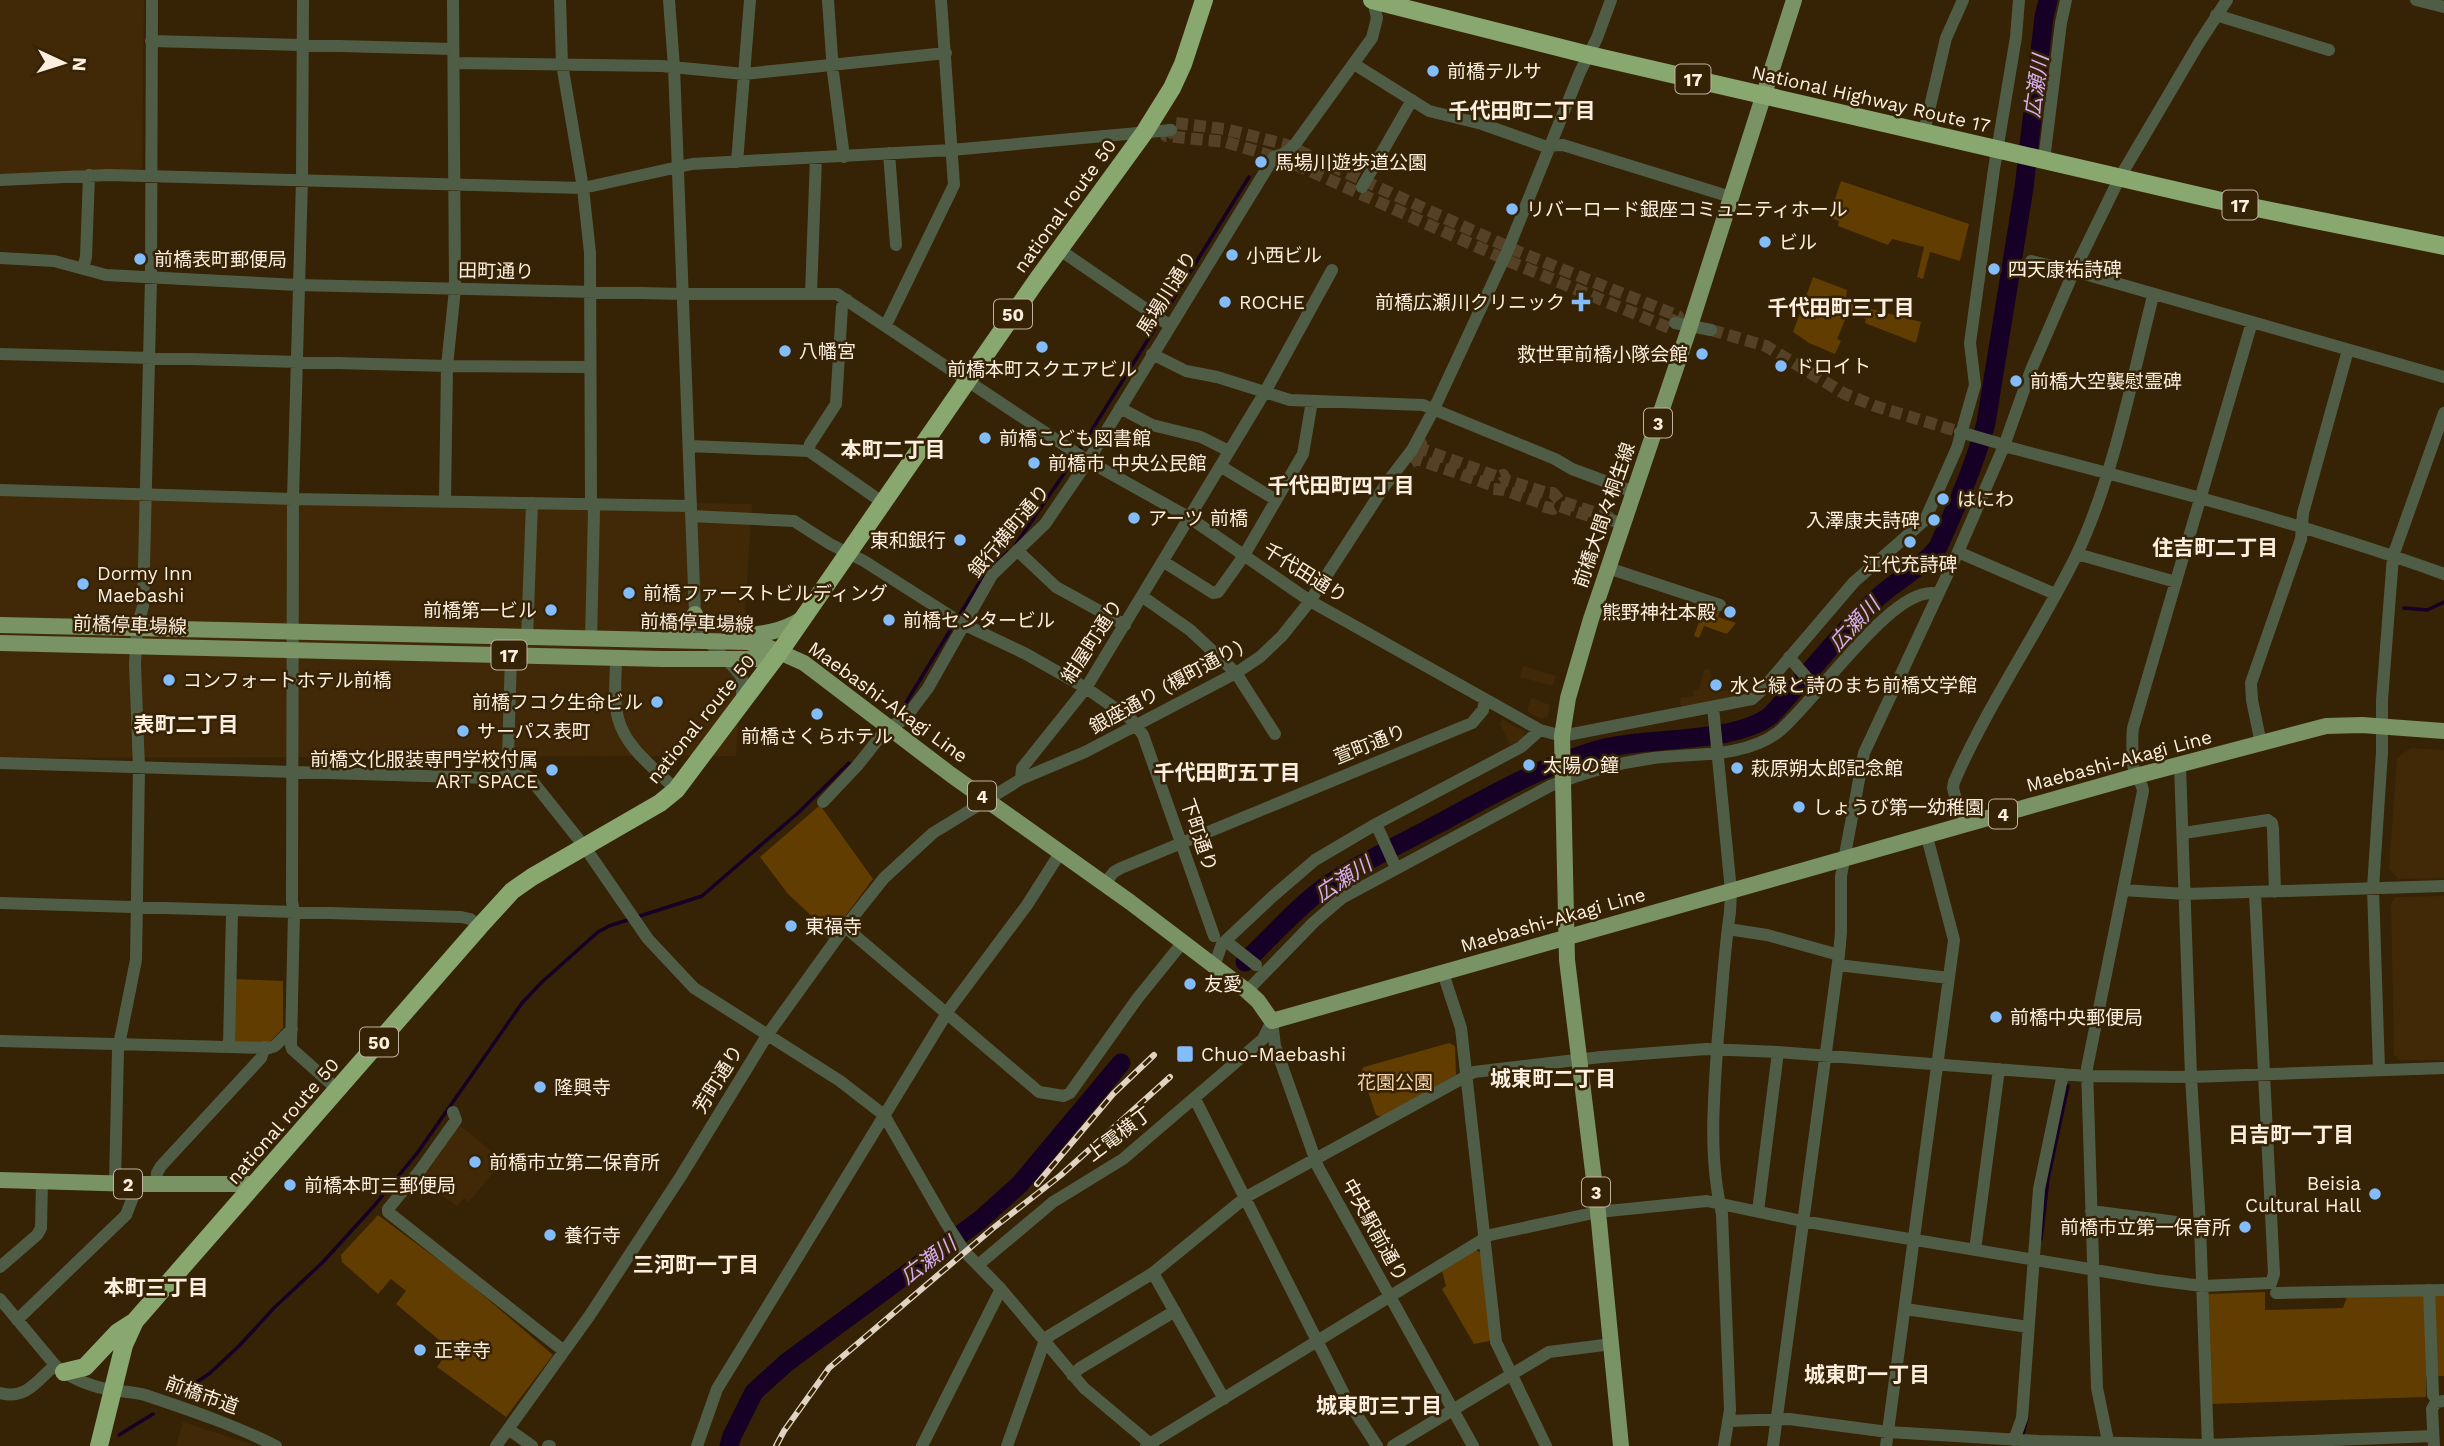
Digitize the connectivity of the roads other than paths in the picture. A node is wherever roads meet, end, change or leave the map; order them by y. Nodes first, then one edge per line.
1 (152, 0) edge
2 (303, 0) edge
3 (453, 0) edge
4 (560, 0) edge
5 (669, 0) edge
6 (750, 0) edge
7 (828, 0) edge
8 (942, 0) edge
9 (1205, 0) edge
10 (1373, 0) edge
11 (1611, 0) edge
12 (1794, 0) edge
13 (2019, 0) edge
14 (2066, 0) edge
15 (2227, 0) edge
16 (2416, 0) edge
17 (1957, 1) edge
18 (2444, 8) edge
19 (2216, 15) junction
20 (151, 41) junction
21 (302, 45) junction
22 (453, 49) junction
23 (2329, 50) dead end
24 (946, 53) junction
25 (1589, 55) junction
26 (454, 63) junction
27 (562, 64) junction
28 (1354, 64) junction
29 (832, 65) junction
30 (674, 67) junction
31 (744, 74) junction
32 (1764, 95) junction
33 (1412, 100) junction
34 (1171, 130) tunnel mouth
35 (1924, 132) junction
36 (1144, 133) junction
37 (1552, 146) junction
38 (951, 150) junction
39 (2006, 152) junction
40 (889, 153) junction
41 (844, 157) junction
42 (816, 158) junction
43 (2041, 159) junction
44 (737, 162) junction
45 (678, 167) junction
46 (89, 175) junction
47 (152, 177) junction
48 (2120, 177) junction
49 (0, 180) edge
50 (302, 180) junction
51 (455, 184) junction
52 (1362, 187) dead end
53 (583, 188) junction
54 (1731, 197) junction
55 (896, 245) dead end
56 (2444, 246) edge
57 (1060, 250) junction
58 (0, 258) edge
59 (2031, 261) dead end
60 (83, 269) junction
61 (1332, 270) dead end
62 (2074, 271) junction
63 (151, 278) junction
64 (298, 285) junction
65 (455, 289) junction
66 (590, 291) junction
67 (811, 293) junction
68 (683, 294) junction
69 (2153, 296) junction
70 (848, 300) junction
71 (1164, 321) junction
72 (2252, 323) junction
73 (1683, 324) junction
74 (886, 326) junction
75 (1712, 330) tunnel mouth
76 (2348, 350) junction
77 (0, 354) edge
78 (1152, 354) junction
79 (149, 358) junction
80 (296, 362) junction
81 (447, 366) junction
82 (590, 367) junction
83 (2444, 377) edge
84 (966, 382) junction
85 (1265, 392) junction
86 (1312, 401) junction
87 (1120, 408) junction
88 (1433, 411) junction
89 (2444, 413) edge
90 (1965, 434) junction
91 (2001, 445) junction
92 (689, 446) junction
93 (809, 451) junction
94 (1229, 451) junction
95 (1088, 461) junction
96 (1220, 466) junction
97 (2108, 472) junction
98 (0, 490) edge
99 (1634, 492) junction
100 (146, 494) junction
101 (293, 499) junction
102 (2201, 499) junction
103 (1276, 500) junction
104 (445, 501) junction
105 (883, 502) junction
106 (532, 503) junction
107 (591, 503) junction
108 (691, 511) junction
109 (1190, 518) junction
110 (2303, 528) junction
111 (1019, 552) junction
112 (1958, 552) junction
113 (847, 554) junction
114 (2077, 554) junction
115 (2393, 556) junction
116 (1243, 557) junction
117 (1164, 562) junction
118 (1608, 568) junction
119 (2444, 574) edge
120 (2176, 582) junction
121 (1938, 594) junction
122 (2055, 594) junction
123 (1143, 597) junction
124 (1310, 601) junction
125 (1720, 605) dead end
126 (696, 617) junction
127 (802, 619) junction
128 (963, 624) junction
129 (0, 625) edge
130 (1125, 625) junction
131 (137, 628) junction
132 (293, 632) junction
133 (527, 638) junction
134 (591, 640) junction
135 (656, 642) junction
136 (702, 642) junction
137 (0, 643) edge
138 (136, 646) junction
139 (292, 651) junction
140 (779, 653) junction
141 (511, 655) junction
142 (1789, 657) junction
143 (616, 658) junction
144 (688, 659) junction
145 (726, 659) junction
146 (1236, 673) junction
147 (1086, 688) junction
148 (1815, 688) junction
149 (1485, 700) junction
150 (741, 705) junction
151 (1713, 707) junction
152 (1138, 726) junction
153 (888, 727) junction
154 (2382, 727) junction
155 (1540, 730) junction
156 (2444, 731) edge
157 (1275, 734) dead end
158 (2261, 744) junction
159 (1562, 745) junction
160 (1718, 747) junction
161 (0, 763) edge
162 (2180, 766) junction
163 (139, 768) junction
164 (290, 772) junction
165 (518, 772) junction
166 (2136, 776) junction
167 (1562, 777) junction
168 (1021, 779) junction
169 (676, 790) junction
170 (988, 800) junction
171 (823, 802) dead end
172 (1963, 826) junction
173 (1378, 829) junction
174 (2184, 833) junction
175 (1927, 837) junction
176 (1180, 843) junction
177 (584, 846) junction
178 (1060, 853) junction
179 (1844, 860) junction
180 (1396, 868) junction
181 (1104, 884) junction
182 (2444, 886) edge
183 (2373, 888) junction
184 (2123, 890) junction
185 (1731, 891) junction
186 (2255, 892) junction
187 (2275, 892) junction
188 (2185, 894) junction
189 (0, 903) edge
190 (136, 907) junction
191 (232, 912) junction
192 (294, 913) junction
193 (480, 926) junction
194 (845, 927) junction
195 (1728, 929) junction
196 (1567, 938) junction
197 (1183, 942) junction
198 (1228, 944) junction
199 (1199, 954) junction
200 (1838, 960) junction
201 (1254, 963) dead end
202 (1214, 965) junction
203 (1443, 973) junction
204 (1949, 978) junction
205 (1247, 991) junction
206 (946, 1014) junction
207 (1272, 1021) junction
208 (292, 1028) junction
209 (768, 1034) junction
210 (0, 1041) edge
211 (120, 1044) junction
212 (229, 1046) junction
213 (265, 1047) junction
214 (1716, 1049) junction
215 (1778, 1052) junction
216 (1826, 1057) junction
217 (1580, 1060) junction
218 (1938, 1065) junction
219 (2444, 1068) edge
220 (1999, 1069) junction
221 (2379, 1070) junction
222 (2262, 1073) junction
223 (2063, 1074) junction
224 (1466, 1076) junction
225 (2086, 1076) junction
226 (2191, 1077) junction
227 (338, 1090) junction
228 (1195, 1099) junction
229 (453, 1112) dead end
230 (884, 1115) junction
231 (1314, 1159) junction
232 (0, 1180) edge
233 (42, 1181) junction
234 (115, 1184) junction
235 (135, 1184) junction
236 (156, 1184) junction
237 (256, 1184) junction
238 (1246, 1197) junction
239 (1720, 1204) junction
240 (1758, 1210) junction
241 (2091, 1211) junction
242 (1598, 1212) junction
243 (1802, 1221) junction
244 (2200, 1225) junction
245 (1483, 1239) junction
246 (1914, 1240) junction
247 (1975, 1250) junction
248 (2038, 1261) junction
249 (978, 1265) junction
250 (0, 1267) edge
251 (2093, 1269) junction
252 (1153, 1273) junction
253 (2202, 1286) junction
254 (1001, 1289) junction
255 (2429, 1290) junction
256 (2444, 1290) edge
257 (2276, 1293) dead end
258 (1390, 1297) junction
259 (0, 1299) edge
260 (1905, 1309) junction
261 (1175, 1311) junction
262 (17, 1320) junction
263 (135, 1321) junction
264 (2028, 1327) junction
265 (1045, 1340) junction
266 (1317, 1342) junction
267 (1612, 1344) junction
268 (564, 1352) junction
269 (59, 1368) junction
270 (1072, 1375) junction
271 (1511, 1376) junction
272 (113, 1390) junction
273 (0, 1393) edge
274 (2438, 1398) edge
275 (1224, 1399) junction
276 (1452, 1410) junction
277 (1776, 1420) junction
278 (1728, 1421) junction
279 (508, 1429) junction
280 (1888, 1432) junction
281 (2020, 1440) junction
282 (2433, 1441) edge
283 (2108, 1444) edge
284 (1150, 1445) edge
285 (2208, 1445) edge
286 (99, 1446) edge
287 (276, 1446) edge
288 (496, 1446) edge
289 (532, 1446) edge
290 (696, 1446) edge
291 (922, 1446) edge
292 (1007, 1446) edge
293 (1377, 1446) edge
294 (1393, 1446) edge
295 (1473, 1446) edge
296 (1546, 1446) edge
297 (1621, 1446) edge
298 (1724, 1446) edge
299 (1773, 1446) edge
300 (1886, 1446) edge

1 - 20 street
2 - 21 street
3 - 22 street
4 - 27 street
5 - 30 street
6 - 31 street
7 - 29 street
8 - 24 street
9 - 36 highway, national route 50 / 50
10 - 25 highway, National Highway Route 17 / 17
10 - 28 street, 馬場川通り
11 - 25 street, 銀座通り (榎町通り)
12 - 32 main road, 前橋大間々桐生線
13 - 39 street
14 - 43 street
15 - 19 street
16 - 18 street
17 - 35 street
19 - 23 street
19 - 48 street
20 - 21 street
20 - 47 street
21 - 22 street
21 - 50 street
22 - 26 street
24 - 29 street
24 - 38 street
25 - 32 highway, National Highway Route 17 / 17
25 - 37 street, 銀座通り (榎町通り)
26 - 27 street
26 - 51 street
27 - 30 street
27 - 53 street
28 - 33 street
28 - 71 street, 馬場川通り
29 - 31 street
29 - 41 street
30 - 31 street
30 - 45 street
31 - 44 street
32 - 35 highway, National Highway Route 17 / 17
32 - 54 main road, 前橋大間々桐生線 / 3
33 - 37 street
33 - 52 street
34 - 36 street
35 - 39 highway, National Highway Route 17 / 17
36 - 38 street
36 - 57 highway, national route 50 / 50
37 - 54 street
37 - 88 street, 銀座通り (榎町通り)
38 - 40 street
38 - 74 street
39 - 43 highway, National Highway Route 17 / 17
39 - 90 street
40 - 41 street
40 - 55 street
41 - 42 street
42 - 44 street
42 - 67 street
43 - 48 highway, National Highway Route 17 / 17
44 - 45 street
45 - 53 street
45 - 68 street
46 - 47 street
46 - 49 street
46 - 60 street
47 - 50 street
47 - 63 street
48 - 56 highway, National Highway Route 17 / 17
48 - 62 street
50 - 51 street
50 - 64 street
51 - 53 street
51 - 65 street
53 - 66 street
54 - 73 main road, 前橋大間々桐生線 / 3
57 - 71 street
57 - 84 highway, national route 50 / 50
58 - 60 street, 田町通り
59 - 62 street
60 - 63 street, 田町通り
61 - 85 street, 紺屋町通り
62 - 69 street
62 - 91 street
63 - 64 street, 田町通り
63 - 79 street
64 - 65 street, 田町通り
64 - 80 street
65 - 66 street, 田町通り
65 - 81 street
66 - 68 street, 田町通り
66 - 82 street
67 - 68 street, 田町通り
67 - 70 street, 田町通り
68 - 92 street
69 - 72 street
69 - 97 street
70 - 74 street, 田町通り
70 - 93 street
71 - 78 street, 馬場川通り
72 - 76 street
72 - 102 street
73 - 75 street
73 - 99 main road, 前橋大間々桐生線 / 3
74 - 84 street, 田町通り
76 - 83 street
76 - 110 street
77 - 79 street
78 - 85 street
78 - 87 street, 馬場川通り
79 - 80 street
79 - 100 street
80 - 81 street
80 - 101 street
81 - 82 street
81 - 104 street
82 - 107 street
84 - 95 street, 千代田通り
84 - 105 highway, national route 50 / 50
85 - 86 street
85 - 94 street, 紺屋町通り
86 - 88 street
86 - 103 street
87 - 94 street
87 - 95 street, 馬場川通り
88 - 99 street
88 - 124 street, 銀座通り (榎町通り)
89 - 115 street
90 - 91 street
90 - 142 street
91 - 97 street
91 - 112 street
92 - 93 street
92 - 108 street
93 - 105 street
94 - 96 street, 紺屋町通り
95 - 109 street, 千代田通り
95 - 111 street, 銀行横町通り
96 - 103 street
96 - 109 street, 紺屋町通り
97 - 102 street
97 - 114 street
98 - 100 street
99 - 118 main road, 前橋大間々桐生線 / 3
100 - 101 street
100 - 131 street
101 - 104 street
101 - 132 street
102 - 110 street
102 - 120 street
103 - 116 street
104 - 106 street
105 - 113 highway, national route 50 / 50
106 - 107 street
106 - 133 street
107 - 108 street
107 - 134 street
108 - 113 street
108 - 126 street
109 - 116 street, 千代田通り
109 - 117 street, 紺屋町通り
110 - 115 street
110 - 158 street
111 - 128 street, 銀行横町通り
111 - 130 street
112 - 121 street
112 - 122 street
113 - 127 highway, national route 50 / 50
113 - 128 street
114 - 120 street
114 - 122 street
115 - 119 street
115 - 154 street
116 - 117 street
116 - 124 street, 千代田通り
117 - 123 street, 紺屋町通り
118 - 125 street
118 - 159 main road, 前橋大間々桐生線 / 3
120 - 166 street
121 - 148 street
121 - 179 street
122 - 172 street
123 - 130 street, 紺屋町通り
123 - 146 street
124 - 146 street, 銀座通り (榎町通り)
124 - 149 street, 千代田通り
126 - 135 main road
126 - 136 main road
127 - 136 main road
127 - 140 highway, national route 50 / 50
128 - 147 street
128 - 153 street, 銀行横町通り
129 - 131 main road, 前橋停車場線 / 17
130 - 147 street, 紺屋町通り
131 - 132 main road, 前橋停車場線 / 17
131 - 138 street
132 - 133 main road, 前橋停車場線 / 17
132 - 139 street
133 - 134 main road, 前橋停車場線 / 17
133 - 141 street
134 - 135 main road, 前橋停車場線 / 17
135 - 136 main road, 前橋停車場線 / 17
136 - 140 main road, 前橋停車場線 / 17
136 - 144 main road
136 - 145 street
137 - 138 main road, 前橋停車場線 / 17
138 - 139 main road, 前橋停車場線 / 17
138 - 163 street
139 - 141 main road, 前橋停車場線 / 17
139 - 164 street
140 - 145 main road, 前橋停車場線 / 17
140 - 150 highway, national route 50 / 50
140 - 153 main road, Maebashi-Akagi Line / 4
141 - 143 main road, 前橋停車場線 / 17
141 - 165 street
142 - 148 street
142 - 151 street
143 - 144 main road, 前橋停車場線 / 17
143 - 169 street
144 - 145 main road, 前橋停車場線 / 17
145 - 150 street
146 - 152 street, 銀座通り (榎町通り)
146 - 157 street
147 - 152 street
147 - 168 street, 紺屋町通り
148 - 160 street
149 - 155 street, 千代田通り
149 - 176 street, 萱町通り
150 - 169 highway, national route 50 / 50
151 - 159 street
151 - 160 street
152 - 168 street, 銀座通り (榎町通り)
152 - 176 street, 下町通り
153 - 170 main road, Maebashi-Akagi Line / 4
153 - 171 street, 銀行横町通り
154 - 156 main road, Maebashi-Akagi Line / 4
154 - 158 main road, Maebashi-Akagi Line / 4
154 - 183 street
155 - 159 street, 千代田通り
155 - 173 street
158 - 162 main road, Maebashi-Akagi Line / 4
159 - 167 main road, 3
160 - 167 street
160 - 185 street
161 - 163 street
162 - 166 main road, Maebashi-Akagi Line / 4
162 - 174 street
163 - 164 street
163 - 190 street
164 - 165 street
164 - 192 street
165 - 177 street
166 - 172 main road, Maebashi-Akagi Line / 4
166 - 184 street
167 - 180 street
167 - 196 main road, 3
168 - 170 street, 芳町通り
169 - 177 highway, national route 50 / 50
170 - 178 main road, Maebashi-Akagi Line / 4
170 - 194 street, 芳町通り
172 - 175 main road, Maebashi-Akagi Line / 4
173 - 180 street
173 - 198 street
174 - 187 street
174 - 188 street
175 - 179 main road, Maebashi-Akagi Line / 4
175 - 204 street
176 - 181 street, 萱町通り
176 - 198 street, 下町通り
177 - 193 highway, national route 50 / 50
177 - 209 street
178 - 181 main road, Maebashi-Akagi Line / 4
178 - 206 street
179 - 185 main road, Maebashi-Akagi Line / 4
179 - 200 street
180 - 205 street
181 - 197 main road, Maebashi-Akagi Line / 4
182 - 183 street
183 - 187 street
183 - 221 street
184 - 188 street
184 - 225 street
185 - 195 street
185 - 196 main road, Maebashi-Akagi Line / 4
186 - 187 street
186 - 188 street
186 - 222 street
188 - 226 street
189 - 190 street
190 - 191 street
190 - 211 street
191 - 192 street
191 - 212 street
192 - 193 street
192 - 208 street
193 - 227 highway, national route 50 / 50
194 - 206 street
194 - 209 street, 芳町通り
195 - 200 street
195 - 214 street
196 - 203 main road, Maebashi-Akagi Line / 4
196 - 217 main road, 3
197 - 199 main road, Maebashi-Akagi Line / 4
197 - 206 street
198 - 199 street
198 - 201 street
198 - 202 street
199 - 202 main road, Maebashi-Akagi Line / 4
200 - 204 street
200 - 216 street
202 - 205 main road, Maebashi-Akagi Line / 4
203 - 207 main road, Maebashi-Akagi Line / 4
203 - 224 street
204 - 218 street
205 - 207 main road, Maebashi-Akagi Line / 4
206 - 230 street
207 - 228 street, 上電横丁
207 - 231 street, 中央駅前通り
208 - 213 street
208 - 227 street
209 - 230 street
209 - 268 street, 芳町通り
210 - 211 street
211 - 212 street
211 - 234 street
212 - 213 street
213 - 236 street
214 - 215 street
214 - 217 street
214 - 239 street
215 - 216 street
215 - 240 street
216 - 218 street
216 - 243 street
217 - 224 street
217 - 242 main road, 3
218 - 220 street
218 - 246 street
219 - 221 street
220 - 223 street
220 - 247 street
221 - 222 street
222 - 226 street
222 - 253 street
223 - 225 street
223 - 248 street
224 - 231 street
224 - 245 street
225 - 226 street
225 - 241 street
226 - 244 street
227 - 237 highway, national route 50 / 50
228 - 238 street
228 - 249 street, 上電横丁
229 - 268 street
230 - 249 street
230 - 290 street
231 - 238 street
231 - 258 street, 中央駅前通り
232 - 233 main road, 2
233 - 234 main road, 2
233 - 250 street
234 - 235 main road, 2
235 - 236 main road, 2
235 - 262 street
236 - 237 main road, 2
237 - 263 highway, national route 50 / 50
238 - 252 street
238 - 266 street
239 - 240 street
239 - 242 street
239 - 278 street
240 - 243 street
241 - 244 street
241 - 251 street
242 - 245 street
242 - 267 main road, 3
243 - 246 street
243 - 277 street
244 - 253 street
245 - 258 street
245 - 271 street
246 - 247 street
246 - 260 street
247 - 248 street
248 - 251 street
248 - 264 street
249 - 254 street
251 - 253 street
251 - 283 street
252 - 261 street
252 - 265 street
253 - 285 street
254 - 265 street
254 - 291 street
255 - 256 street
255 - 257 street
255 - 274 street
258 - 266 street
258 - 276 street, 中央駅前通り
259 - 262 street
260 - 264 street
260 - 280 street
261 - 270 street
261 - 275 street
262 - 269 street
263 - 269 highway
263 - 272 highway, national route 50 / 50
264 - 281 street
265 - 270 street
265 - 292 street
266 - 275 street
266 - 293 street
267 - 271 street
267 - 297 main road, 3
268 - 279 street, 芳町通り
269 - 272 street, 前橋市道
269 - 273 street
270 - 284 street
271 - 276 street
271 - 296 street
272 - 286 highway, national route 50 / 50
272 - 287 street, 前橋市道
274 - 282 street
275 - 284 street
276 - 294 street
276 - 295 street, 中央駅前通り
277 - 278 street
277 - 280 street
277 - 299 street
278 - 298 street
279 - 288 street, 芳町通り
279 - 289 street
280 - 281 street
280 - 300 street
281 - 283 street
282 - 285 street
283 - 285 street

